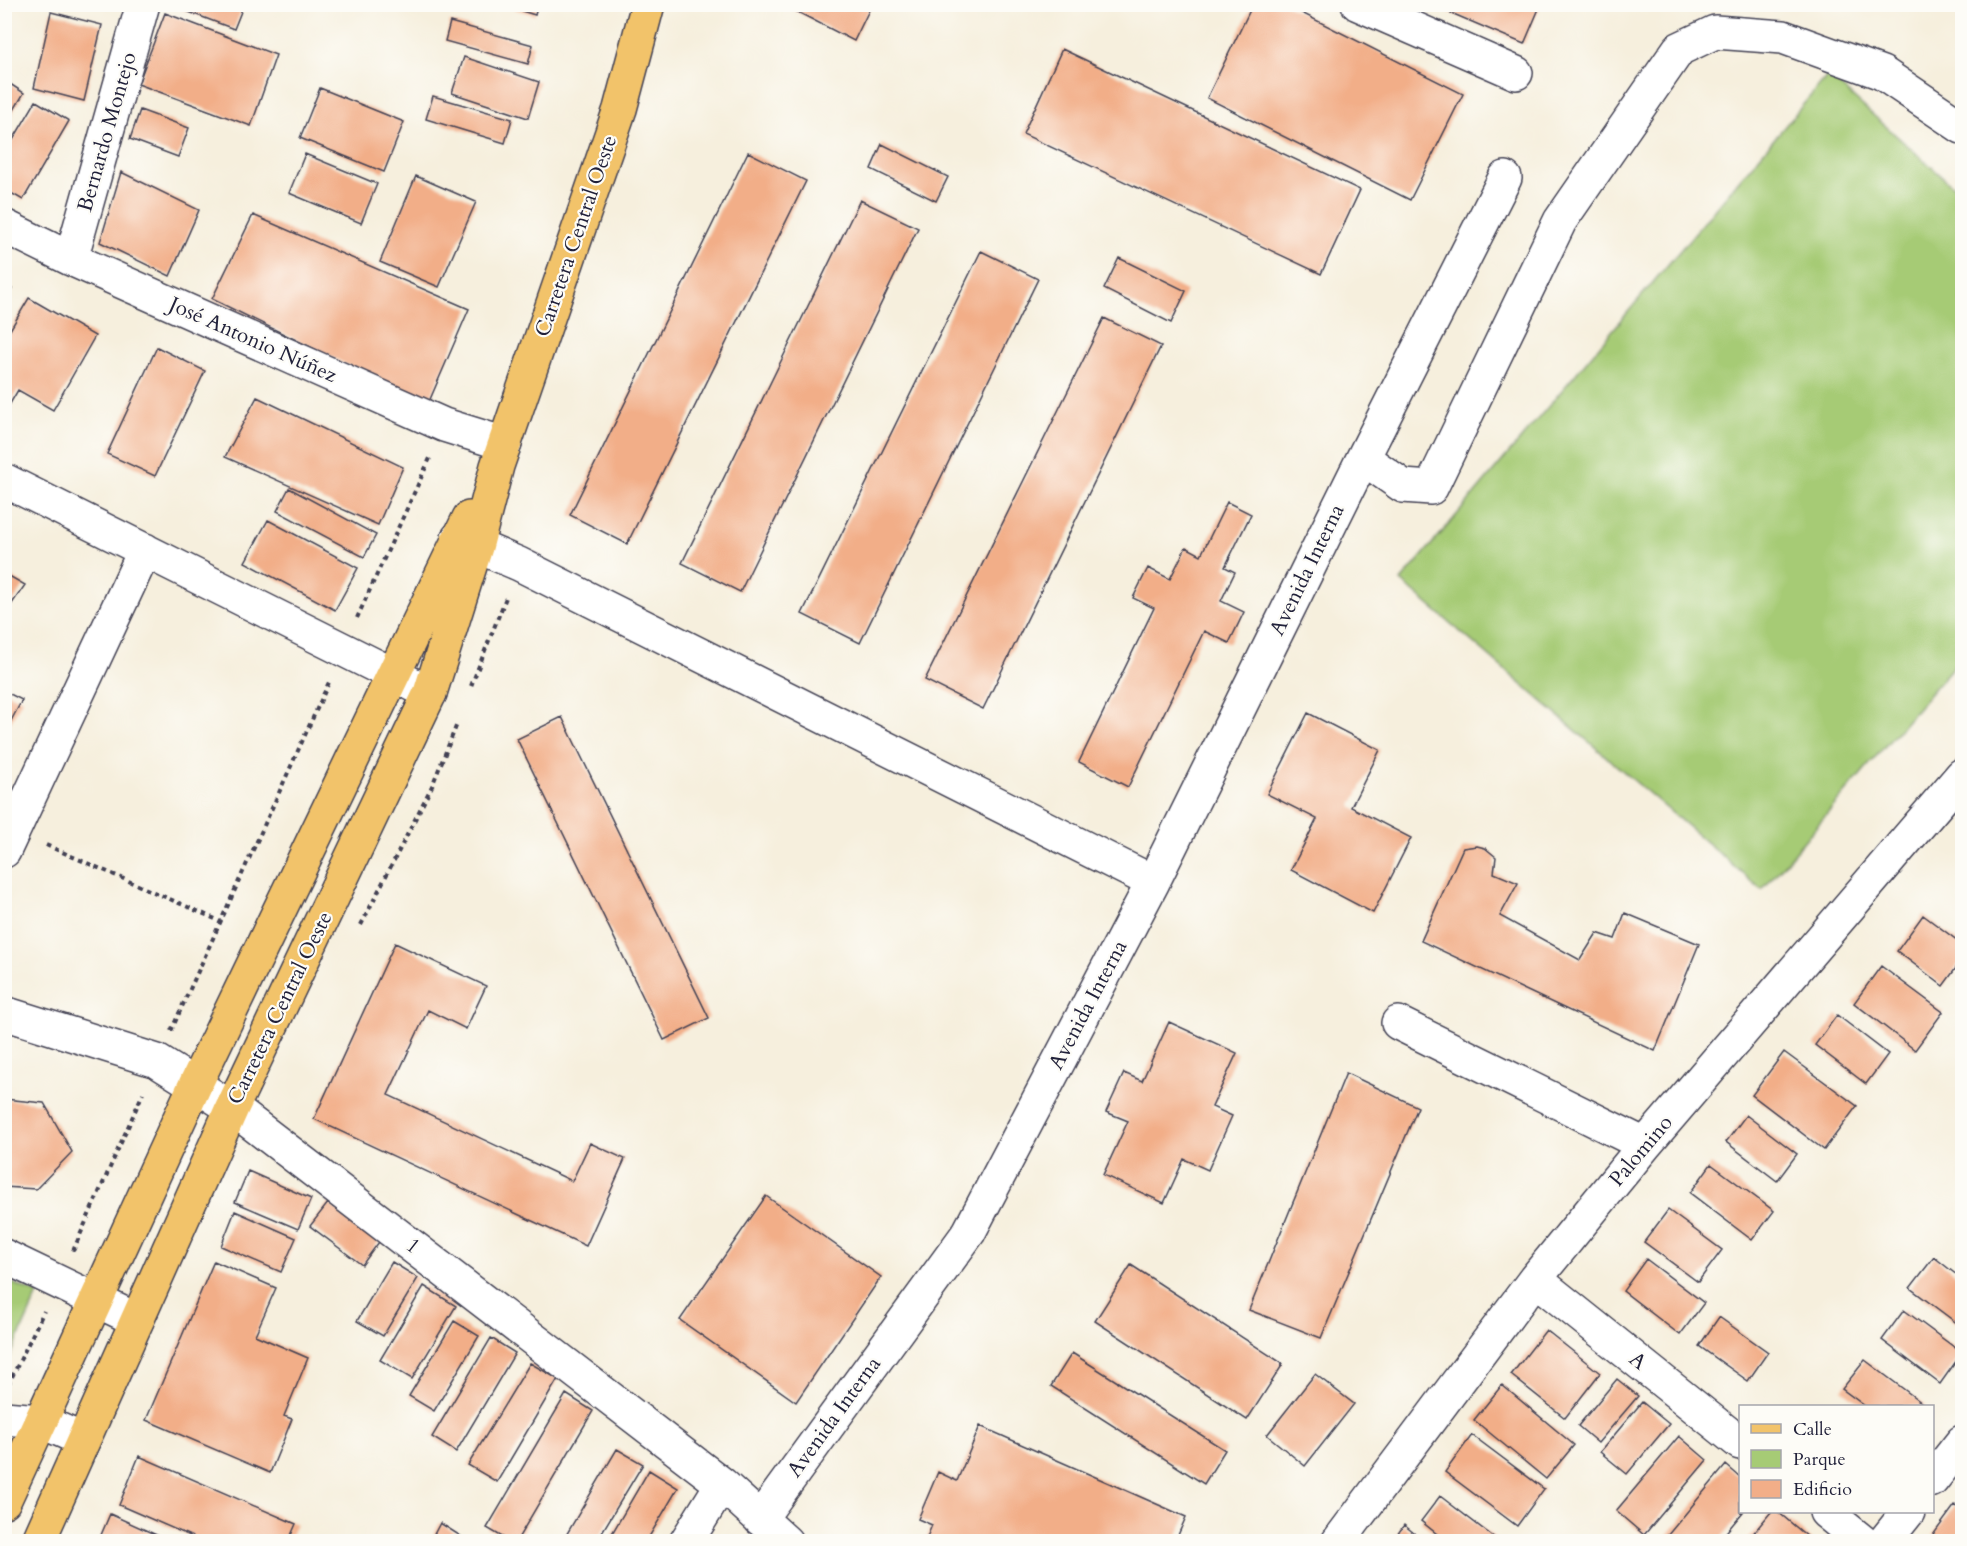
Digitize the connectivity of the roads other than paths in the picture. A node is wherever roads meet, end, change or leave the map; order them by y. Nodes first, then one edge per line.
1 (143, 4) edge
2 (648, 4) edge
3 (1358, 4) edge
4 (1516, 73) dead end
5 (1962, 127) edge
6 (1505, 178) dead end
7 (4, 226) edge
8 (71, 259) junction
9 (501, 455) junction
10 (1363, 458) junction
11 (4, 480) edge
12 (467, 543) junction
13 (145, 550) junction
14 (393, 675) junction
15 (430, 693) junction
16 (1962, 775) edge
17 (9, 841) edge
18 (1153, 882) junction
19 (4, 1013) edge
20 (1398, 1023) dead end
21 (196, 1083) junction
22 (232, 1108) junction
23 (1645, 1145) junction
24 (4, 1256) edge
25 (1535, 1279) junction
26 (95, 1300) junction
27 (137, 1320) junction
28 (4, 1418) edge
29 (40, 1421) junction
30 (83, 1440) junction
31 (1739, 1442) edge
32 (1962, 1442) edge
33 (1934, 1477) edge
34 (722, 1484) junction
35 (4, 1501) edge
36 (1827, 1513) edge
37 (1907, 1513) edge
38 (760, 1519) junction
39 (38, 1542) edge
40 (686, 1542) edge
41 (786, 1542) edge
42 (1338, 1542) edge
43 (1863, 1542) edge
44 (1884, 1542) edge

1 - 8 street, Bernardo Montejo
2 - 9 main road, Carretera Central Oeste
3 - 4 street
5 - 10 street
6 - 10 street, Avenida Interna
7 - 8 street, José Antonio Núñez
8 - 9 street, José Antonio Núñez
9 - 12 main road, Carretera Central Oeste
10 - 18 street, Avenida Interna
11 - 13 street
12 - 14 main road, Carretera Central Oeste
12 - 15 main road, Carretera Central Oeste
12 - 18 street
13 - 14 street
13 - 17 street
14 - 15 street
14 - 21 main road, Carretera Central Oeste
15 - 22 main road, Carretera Central Oeste
16 - 23 street, Palomino
18 - 38 street, Avenida Interna
19 - 21 street, 1
20 - 23 street
21 - 22 street, 1
21 - 26 main road, Carretera Central Oeste
22 - 27 main road, Carretera Central Oeste
22 - 34 street, 1
23 - 25 street, Palomino
24 - 26 street
25 - 31 street, A
25 - 42 street, Palomino
26 - 27 street
26 - 29 main road, Carretera Central Oeste
27 - 30 main road, Carretera Central Oeste
28 - 29 street
29 - 30 street
29 - 35 main road, Carretera Central Oeste
30 - 39 main road, Carretera Central Oeste
32 - 33 street
34 - 38 street, 1
34 - 40 street
36 - 43 street
37 - 44 street
38 - 41 street, 1

